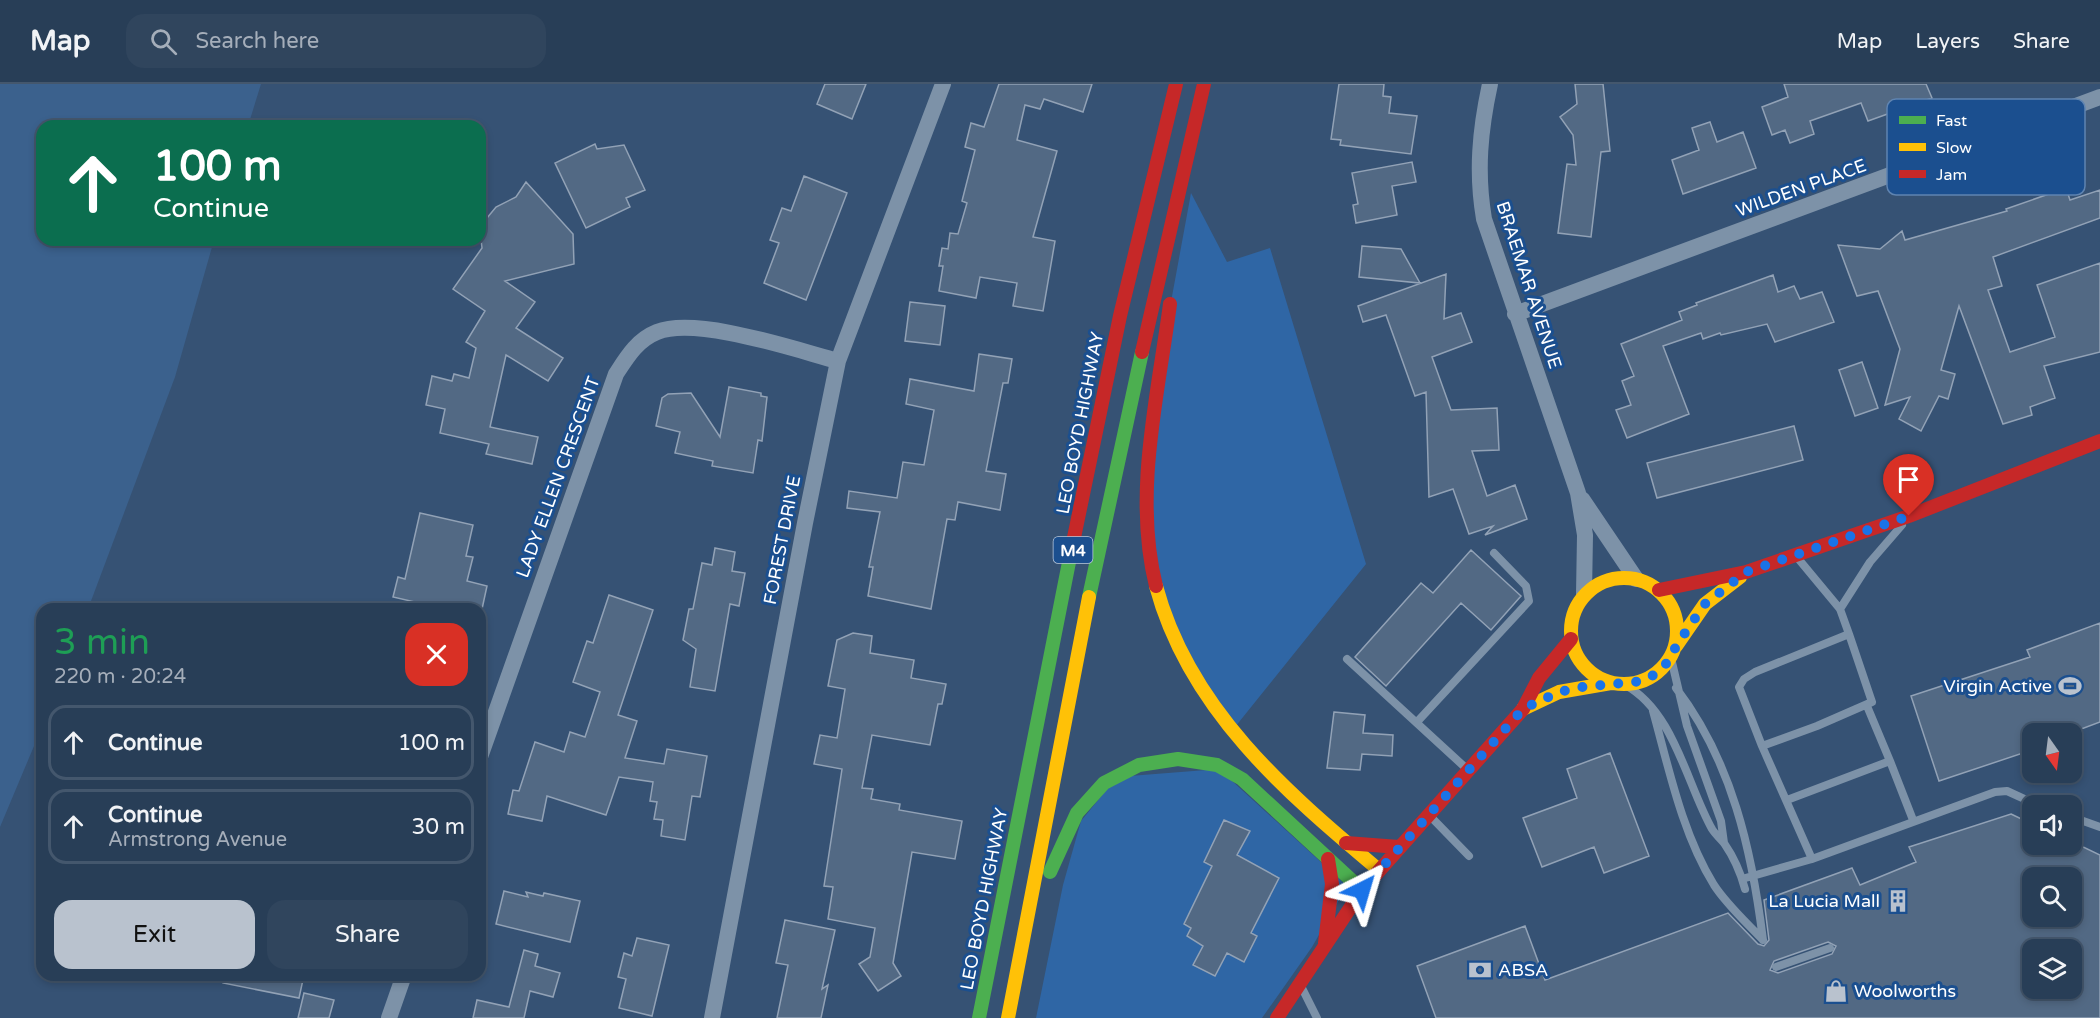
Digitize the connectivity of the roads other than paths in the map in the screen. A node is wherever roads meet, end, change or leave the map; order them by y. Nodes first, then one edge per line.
1 (943, 84) edge
2 (1176, 84) edge
3 (1204, 84) edge
4 (1490, 84) edge
5 (2100, 97) edge
6 (2085, 103) edge
7 (1887, 176) edge
8 (1169, 229) junction
9 (1515, 314) junction
10 (838, 362) junction
11 (2100, 441) edge
12 (1578, 493) junction
13 (1909, 516) junction
14 (1494, 553) dead end
15 (1795, 555) junction
16 (1746, 572) junction
17 (1636, 579) junction
18 (1659, 590) junction
19 (1584, 594) junction
20 (1840, 609) junction
21 (1849, 634) junction
22 (1571, 639) junction
23 (1673, 652) junction
24 (1347, 659) dead end
25 (1618, 684) junction
26 (1677, 688) junction
27 (1867, 706) junction
28 (1523, 709) junction
29 (1653, 711) junction
30 (1417, 722) junction
31 (486, 741) edge
32 (1762, 746) junction
33 (1890, 761) junction
34 (1468, 770) junction
35 (2022, 799) edge
36 (1787, 800) junction
37 (1428, 814) junction
38 (1913, 820) junction
39 (2082, 821) edge
40 (2100, 827) edge
41 (1346, 843) junction
42 (1724, 843) junction
43 (1399, 847) junction
44 (1469, 856) dead end
45 (1328, 859) junction
46 (1812, 859) junction
47 (1379, 870) junction
48 (1742, 879) junction
49 (1745, 889) dead end
50 (1362, 890) junction
51 (1325, 943) junction
52 (1023, 944) junction
53 (1830, 948) dead end
54 (1776, 967) dead end
55 (402, 981) edge
56 (1300, 983) junction
57 (389, 1018) edge
58 (712, 1018) edge
59 (979, 1018) edge
60 (1008, 1018) edge
61 (1277, 1018) edge
62 (1317, 1018) edge

1 - 10 street, FOREST DRIVE
2 - 59 main road, LEO BOYD HIGHWAY / M4
3 - 8 main road, M4
4 - 9 street, BRAEMAR AVENUE
5 - 6 street, WILDEN PLACE
7 - 9 street, WILDEN PLACE
8 - 41 main road
8 - 52 main road, M4
9 - 12 street, BRAEMAR AVENUE
10 - 31 street, LADY ELLEN CRESCENT
10 - 58 street, FOREST DRIVE
11 - 13 main road
12 - 17 street, BRAEMAR AVENUE
12 - 19 street, BRAEMAR AVENUE
13 - 15 main road
13 - 20 lane
14 - 30 lane
15 - 16 main road
15 - 20 lane
16 - 18 main road
16 - 23 main road
17 - 18 main road
17 - 19 main road
18 - 23 main road
19 - 22 main road
20 - 21 lane
21 - 27 lane
21 - 32 lane
22 - 25 main road
22 - 28 main road
23 - 25 main road
23 - 26 lane
24 - 30 lane
25 - 28 main road
25 - 29 lane
26 - 29 lane
26 - 42 lane
27 - 32 lane
27 - 33 lane
28 - 34 main road
29 - 42 lane
30 - 34 lane
32 - 36 lane
33 - 36 lane
33 - 38 lane
34 - 37 main road
35 - 38 lane
36 - 46 lane
37 - 43 main road
37 - 44 lane
38 - 46 lane
39 - 40 lane
41 - 43 main road
41 - 47 main road
42 - 48 lane
43 - 47 main road
45 - 50 main road
45 - 51 main road
45 - 52 main road
46 - 48 lane
47 - 50 main road
48 - 49 lane
50 - 51 main road
51 - 56 main road
52 - 60 main road, M4
53 - 54 lane
55 - 57 street
56 - 61 main road
56 - 62 lane

